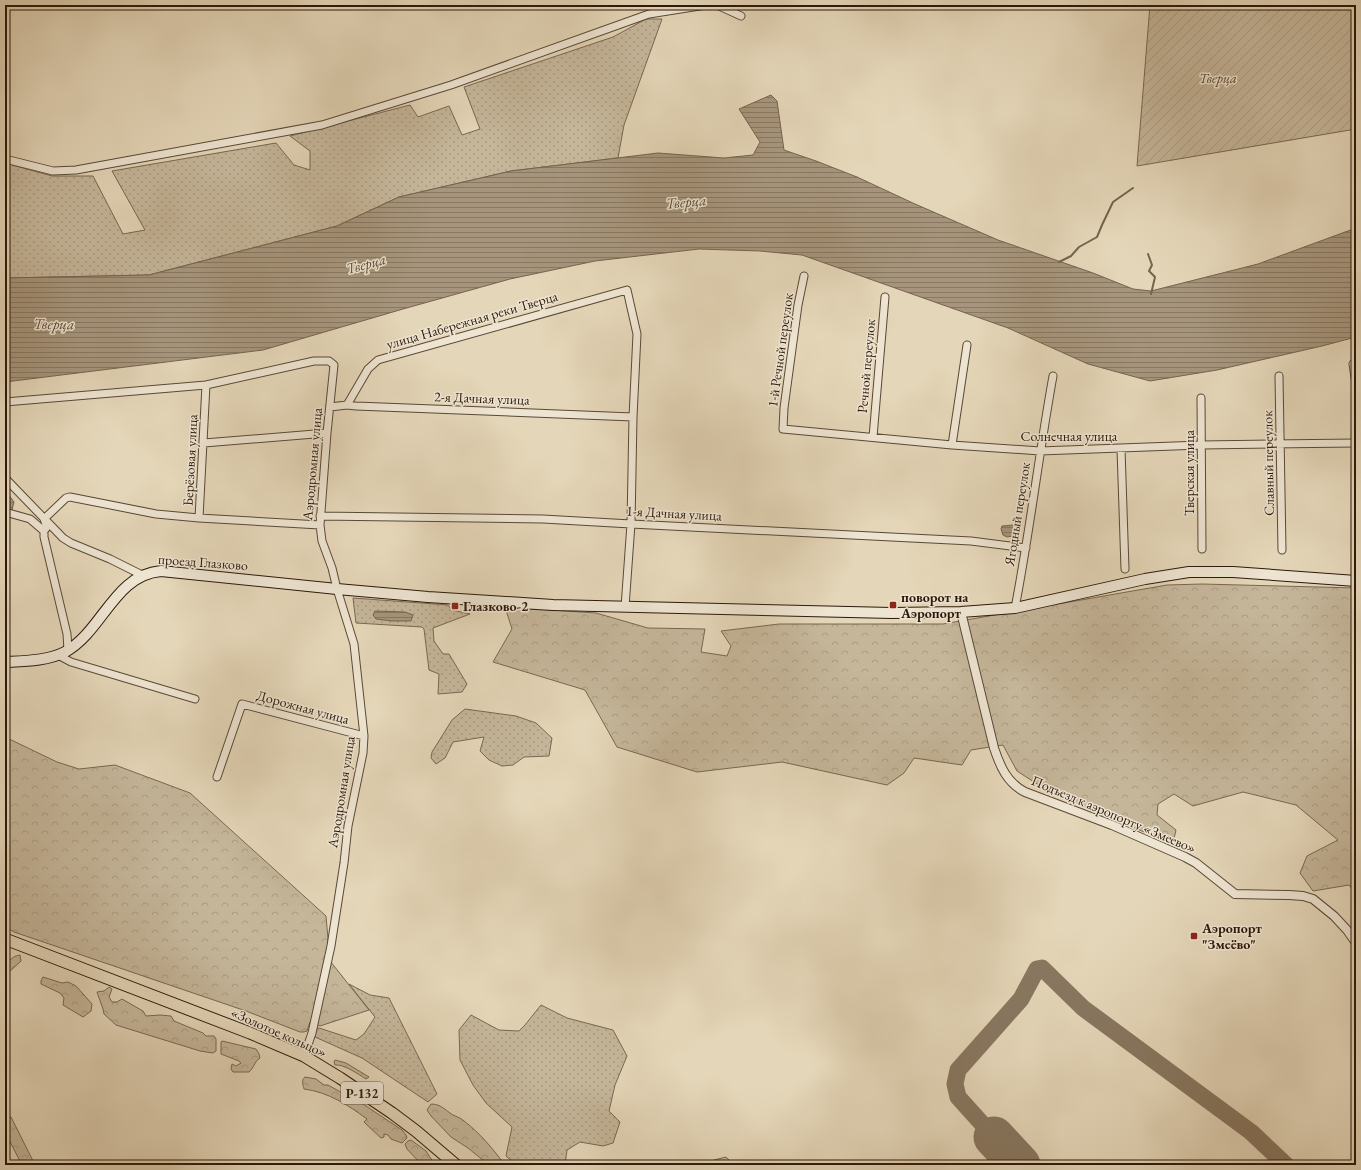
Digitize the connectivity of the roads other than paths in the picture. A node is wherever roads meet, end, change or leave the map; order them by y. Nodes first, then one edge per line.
1 (706, 5) edge
2 (717, 5) edge
3 (741, 16) dead end
4 (5, 159) edge
5 (804, 276) dead end
6 (885, 297) dead end
7 (967, 345) dead end
8 (1353, 364) dead end
9 (1053, 376) dead end
10 (1279, 376) dead end
11 (1356, 384) edge
12 (206, 385) junction
13 (1201, 398) dead end
14 (5, 402) edge
15 (347, 405) junction
16 (330, 407) junction
17 (633, 416) junction
18 (783, 428) joint
19 (326, 433) junction
20 (873, 437) junction
21 (204, 443) junction
22 (1356, 443) edge
23 (1280, 444) junction
24 (952, 445) junction
25 (1201, 446) junction
26 (1121, 449) junction
27 (1040, 451) junction
28 (5, 478) edge
29 (5, 512) edge
30 (320, 516) junction
31 (199, 518) junction
32 (44, 519) junction
33 (631, 524) junction
34 (320, 525) junction
35 (44, 531) junction
36 (1026, 548) junction
37 (1202, 549) dead end
38 (1282, 550) dead end
39 (1125, 569) dead end
40 (142, 575) junction
41 (1356, 581) edge
42 (337, 589) junction
43 (625, 607) junction
44 (1015, 608) junction
45 (961, 612) junction
46 (68, 650) junction
47 (58, 655) junction
48 (5, 662) edge
49 (195, 698) dead end
50 (364, 736) junction
51 (217, 777) dead end
52 (5, 938) edge
53 (1356, 944) edge
54 (304, 1056) junction
55 (456, 1165) edge

1 - 4 street
2 - 3 street
5 - 18 street, 1-й Речной переулок
6 - 20 street, Речной переулок
7 - 24 street
8 - 11 street
9 - 27 street, Ягодный переулок
10 - 23 street, Славный переулок
12 - 14 street
12 - 16 street, Аэродромная улица
12 - 21 street, Берёзовая улица
13 - 25 street, Тверская улица
15 - 16 street, 2-я Дачная улица
15 - 17 street, 2-я Дачная улица
15 - 17 street, улица Набережная реки Тверца
16 - 19 street, Аэродромная улица
17 - 33 street
18 - 20 street, Солнечная улица
19 - 21 street
19 - 30 street, Аэродромная улица
20 - 24 street, Солнечная улица
21 - 31 street, Берёзовая улица
22 - 23 street, Солнечная улица
23 - 25 street, Солнечная улица
23 - 38 street, Славный переулок
24 - 27 street, Солнечная улица
25 - 26 street, Солнечная улица
25 - 37 street, Тверская улица
26 - 27 street, Солнечная улица
26 - 39 street
27 - 36 street, Ягодный переулок
28 - 32 street
29 - 35 street
30 - 33 street, 1-я Дачная улица
30 - 34 street, Аэродромная улица
31 - 32 street, Берёзовая улица
31 - 34 street
32 - 35 street
32 - 40 street
33 - 36 street, 1-я Дачная улица
33 - 43 street
34 - 42 street, Аэродромная улица
35 - 46 street
36 - 44 street, Ягодный переулок
40 - 42 main road, проезд Глазково
40 - 46 main road, проезд Глазково
41 - 44 main road, проезд Глазково
42 - 43 main road, проезд Глазково
42 - 50 street, Аэродромная улица
43 - 45 main road, проезд Глазково
44 - 45 main road, проезд Глазково
45 - 53 street, Подъезд к аэропорту «Змеево»
46 - 47 main road, проезд Глазково
47 - 48 main road, проезд Глазково
47 - 49 street
50 - 51 street, Дорожная улица
50 - 54 street, Аэродромная улица
52 - 54 main road, «Золотое кольцо» / Р-132
54 - 55 main road, «Золотое кольцо» / Р-132

